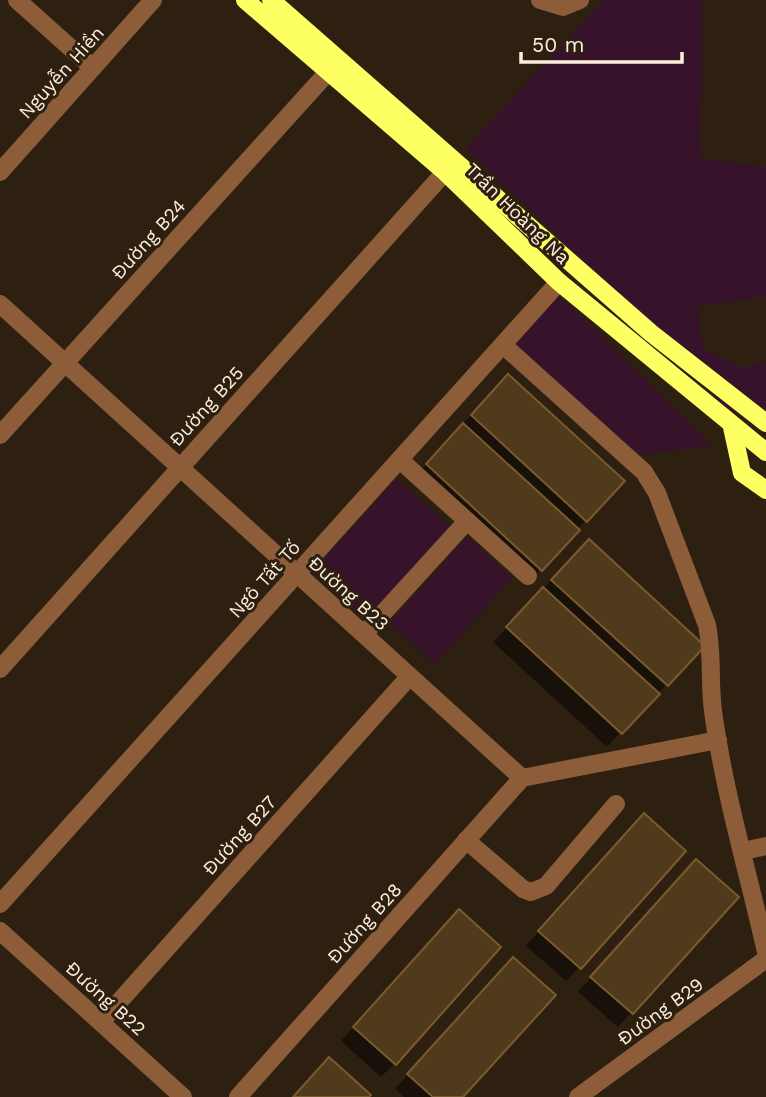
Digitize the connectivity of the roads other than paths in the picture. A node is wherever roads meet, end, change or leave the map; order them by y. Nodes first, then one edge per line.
1 (17, 0) edge
2 (153, 0) edge
3 (244, 0) edge
4 (271, 0) edge
5 (540, 0) edge
6 (580, 0) edge
7 (93, 68) junction
8 (329, 71) junction
9 (0, 172) edge
10 (444, 172) junction
11 (559, 282) junction
12 (0, 304) edge
13 (503, 345) junction
14 (65, 362) junction
15 (757, 411) edge
16 (766, 423) edge
17 (732, 427) junction
18 (0, 435) edge
19 (766, 452) edge
20 (400, 460) junction
21 (180, 467) junction
22 (766, 490) edge
23 (467, 521) junction
24 (296, 574) junction
25 (528, 576) dead end
26 (363, 634) junction
27 (0, 669) edge
28 (409, 677) junction
29 (718, 740) junction
30 (522, 778) junction
31 (617, 804) dead end
32 (466, 840) junction
33 (766, 846) edge
34 (743, 851) junction
35 (0, 904) edge
36 (0, 931) edge
37 (766, 952) edge
38 (766, 959) edge
39 (101, 1022) junction
40 (183, 1097) edge
41 (238, 1097) edge
42 (578, 1097) edge

1 - 7 street
2 - 7 street, Nguyễn Hiền
3 - 8 main road, Trần Hoàng Na
4 - 15 main road, Trần Hoàng Na
5 - 6 street
7 - 9 street, Nguyễn Hiền
8 - 10 main road, Trần Hoàng Na
8 - 14 street, Đường B24
10 - 11 main road, Trần Hoàng Na
10 - 21 street, Đường B25
11 - 13 street, Ngô Tất Tố
11 - 17 main road, Trần Hoàng Na
12 - 14 street, Đường B23
13 - 20 street, Ngô Tất Tố
13 - 29 street
14 - 18 street, Đường B24
14 - 21 street, Đường B23
15 - 16 main road, Trần Hoàng Na
17 - 19 main road, Trần Hoàng Na
17 - 22 main road
20 - 23 street
20 - 24 street, Ngô Tất Tố
21 - 24 street, Đường B23
21 - 27 street, Đường B25
23 - 25 street
23 - 26 street
24 - 26 street, Đường B23
24 - 35 street, Ngô Tất Tố
26 - 28 street, Đường B23
28 - 30 street, Đường B23
28 - 39 street, Đường B27
29 - 30 street
29 - 34 street
30 - 32 street, Đường B28
31 - 32 street
32 - 41 street, Đường B28
33 - 34 street
34 - 37 street
36 - 39 street, Đường B22
38 - 42 street, Đường B29
39 - 40 street, Đường B22

